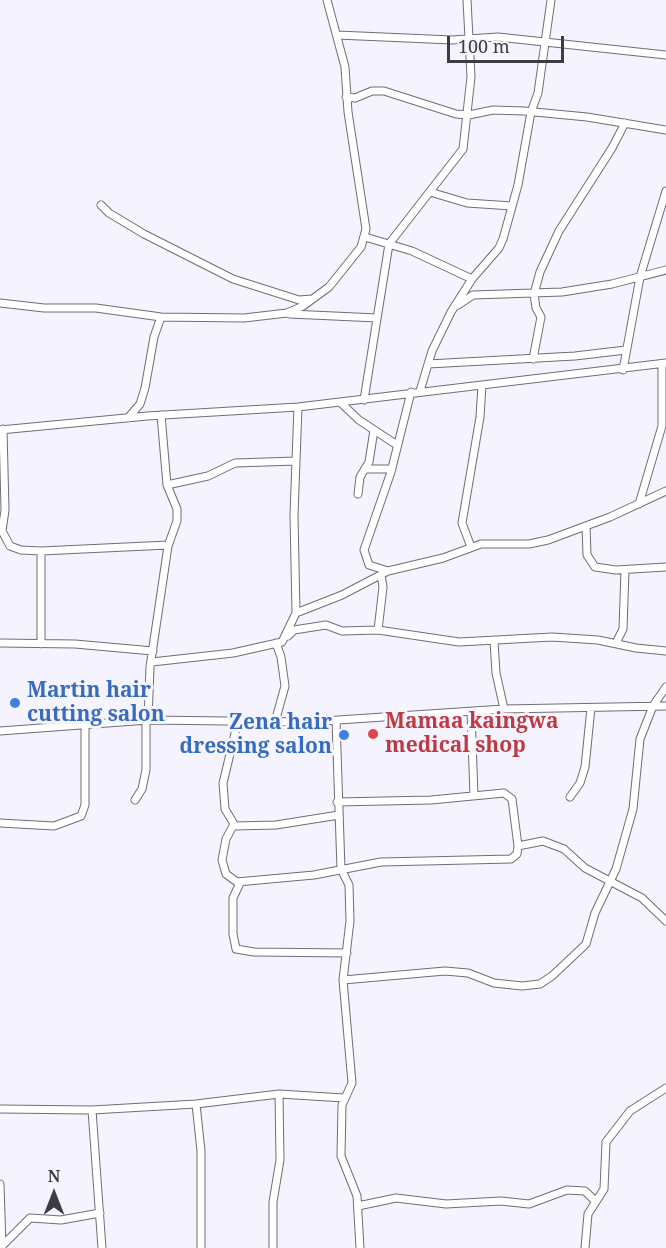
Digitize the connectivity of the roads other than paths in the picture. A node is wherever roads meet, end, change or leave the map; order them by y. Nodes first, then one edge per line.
1 (327, 0) edge
2 (467, 0) edge
3 (551, 0) edge
4 (337, 35) junction
5 (470, 37) junction
6 (545, 43) junction
7 (666, 55) edge
8 (346, 97) junction
9 (531, 112) junction
10 (469, 115) junction
11 (625, 123) junction
12 (666, 130) edge
13 (430, 192) junction
14 (666, 192) edge
15 (101, 205) dead end
16 (512, 206) junction
17 (365, 237) junction
18 (389, 244) junction
19 (666, 270) edge
20 (640, 277) junction
21 (472, 279) junction
22 (534, 294) junction
23 (312, 299) junction
24 (0, 303) edge
25 (12, 304) junction
26 (0, 310) edge
27 (451, 312) junction
28 (287, 313) junction
29 (161, 317) junction
30 (377, 318) junction
31 (626, 350) junction
32 (533, 359) junction
33 (664, 363) edge
34 (428, 364) junction
35 (623, 370) junction
36 (482, 385) junction
37 (420, 391) junction
38 (411, 393) junction
39 (364, 400) junction
40 (341, 403) junction
41 (298, 407) junction
42 (161, 415) junction
43 (128, 418) junction
44 (2, 430) edge
45 (374, 430) junction
46 (397, 445) junction
47 (296, 461) junction
48 (365, 469) junction
49 (392, 469) junction
50 (167, 485) junction
51 (666, 491) edge
52 (358, 494) dead end
53 (639, 504) junction
54 (586, 526) junction
55 (1, 535) edge
56 (168, 545) junction
57 (471, 547) junction
58 (41, 551) junction
59 (666, 567) edge
60 (625, 570) junction
61 (384, 573) junction
62 (296, 613) junction
63 (378, 630) junction
64 (286, 638) junction
65 (494, 641) junction
66 (0, 643) edge
67 (616, 643) junction
68 (41, 644) junction
69 (276, 644) junction
70 (153, 651) junction
71 (666, 651) edge
72 (152, 662) junction
73 (666, 687) edge
74 (653, 706) junction
75 (666, 706) edge
76 (591, 708) junction
77 (504, 709) junction
78 (471, 712) junction
79 (147, 720) junction
80 (238, 721) junction
81 (336, 721) junction
82 (275, 722) junction
83 (85, 724) junction
84 (0, 731) edge
85 (474, 796) junction
86 (570, 797) dead end
87 (135, 800) dead end
88 (337, 802) junction
89 (339, 815) junction
90 (0, 823) edge
91 (234, 826) junction
92 (518, 846) junction
93 (341, 869) junction
94 (610, 880) junction
95 (240, 883) junction
96 (666, 921) edge
97 (347, 953) junction
98 (343, 980) junction
99 (666, 1088) edge
100 (279, 1094) junction
101 (344, 1098) junction
102 (196, 1104) junction
103 (0, 1109) edge
104 (92, 1110) junction
105 (0, 1184) edge
106 (595, 1201) junction
107 (358, 1206) junction
108 (100, 1213) junction
109 (1, 1228) edge
110 (2, 1247) edge
111 (102, 1248) edge
112 (201, 1248) edge
113 (273, 1248) edge
114 (360, 1248) edge
115 (585, 1248) edge

1 - 4 street
2 - 5 street
3 - 6 street
4 - 5 street
4 - 8 street
5 - 6 street
5 - 10 street
6 - 7 street
6 - 9 street
8 - 10 street
8 - 17 street
9 - 10 street
9 - 11 street
9 - 16 street
10 - 13 street
11 - 12 street
11 - 22 street
13 - 16 street
13 - 18 street
14 - 20 street
15 - 23 street
16 - 21 street
17 - 18 street
17 - 23 street
18 - 21 street
18 - 30 street
19 - 20 street
20 - 22 street
20 - 31 street
21 - 27 street
22 - 27 street
22 - 32 street
23 - 28 street
24 - 25 street
25 - 26 street
25 - 29 street
27 - 34 street
28 - 29 street
28 - 30 street
29 - 43 street
30 - 39 street
31 - 32 street
31 - 35 street
32 - 34 street
33 - 35 street
33 - 53 street
34 - 37 street
35 - 36 street
36 - 37 street
36 - 57 street
37 - 38 street
38 - 39 street
38 - 46 street
39 - 40 street
40 - 41 street
40 - 45 street
41 - 42 street
41 - 47 street
42 - 43 street
42 - 50 street
43 - 44 street
44 - 55 street
45 - 46 street
45 - 48 street
46 - 49 street
47 - 50 street
47 - 62 street
48 - 49 street
48 - 52 street
49 - 61 street
50 - 56 street
51 - 53 street
53 - 54 street
54 - 57 street
54 - 60 street
55 - 58 street
56 - 58 street
56 - 70 street
57 - 61 street
58 - 68 street
59 - 60 street
60 - 67 street
61 - 62 street
61 - 63 street
62 - 64 street
63 - 64 street
63 - 65 street
64 - 69 street
65 - 67 street
65 - 77 street
66 - 68 street
67 - 71 street
68 - 70 street
69 - 72 street
69 - 82 street
70 - 72 street
72 - 79 street
73 - 74 street
74 - 75 street
74 - 76 street
74 - 94 street
76 - 77 street
76 - 86 street
77 - 78 street
78 - 81 street
78 - 85 street
79 - 80 street
79 - 83 street
79 - 87 street
80 - 82 street
80 - 91 street
81 - 82 street
81 - 88 street
83 - 84 street
83 - 90 street
85 - 88 street
85 - 92 street
88 - 89 street
89 - 91 street
89 - 93 street
91 - 95 street
92 - 93 street
92 - 94 street
93 - 95 street
93 - 97 street
94 - 96 street
94 - 98 street
95 - 97 street
97 - 98 street
98 - 101 street
99 - 106 street
100 - 101 street
100 - 102 street
100 - 113 street
101 - 107 street
102 - 104 street
102 - 112 street
103 - 104 street
104 - 108 street
105 - 109 street
106 - 107 street
106 - 115 street
107 - 114 street
108 - 110 street
108 - 111 street
109 - 110 street

